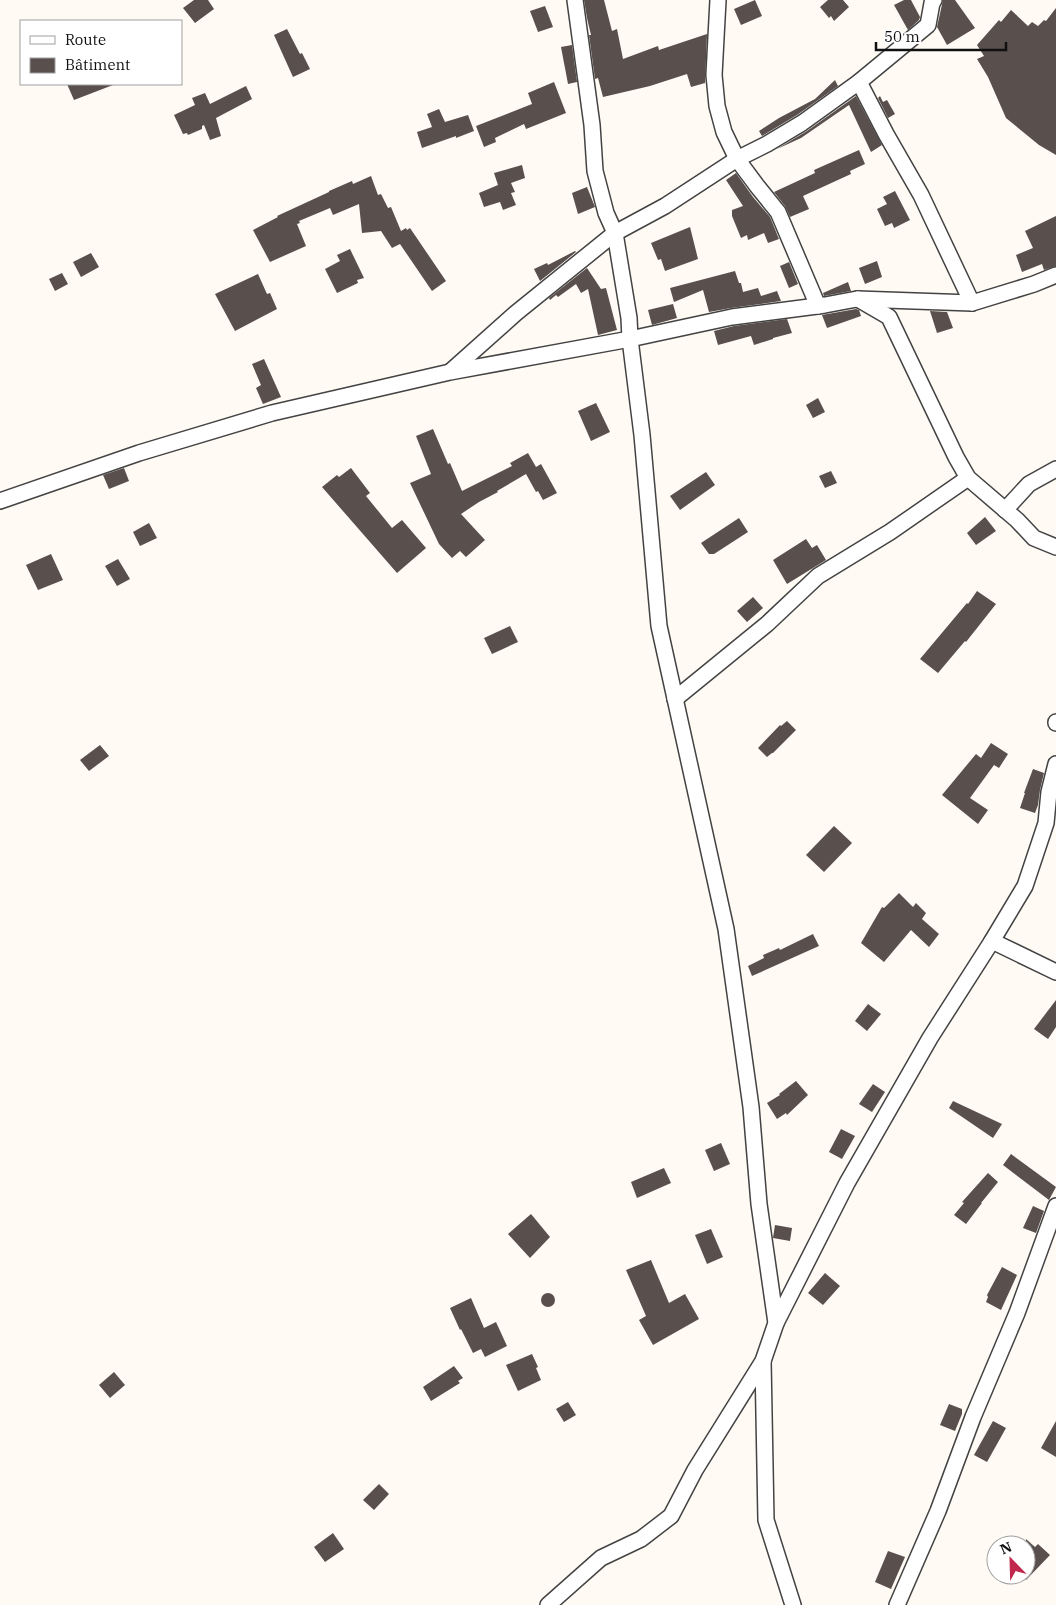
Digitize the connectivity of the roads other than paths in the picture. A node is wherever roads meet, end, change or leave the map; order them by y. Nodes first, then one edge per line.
1 (575, 0) edge
2 (718, 0) edge
3 (934, 0) edge
4 (859, 82) junction
5 (737, 159) junction
6 (614, 233) junction
7 (1056, 275) edge
8 (857, 299) junction
9 (972, 304) junction
10 (818, 306) junction
11 (630, 339) junction
12 (450, 372) junction
13 (1056, 469) edge
14 (968, 478) junction
15 (0, 501) edge
16 (1005, 510) junction
17 (1056, 547) edge
18 (675, 698) junction
19 (1056, 764) edge
20 (1051, 821) edge
21 (992, 941) junction
22 (1056, 972) edge
23 (1056, 1206) edge
24 (776, 1323) junction
25 (763, 1361) junction
26 (548, 1605) edge
27 (793, 1605) edge
28 (897, 1605) edge

1 - 6 street
2 - 5 street
3 - 4 street
4 - 5 street
4 - 9 street
5 - 6 street
5 - 10 street
6 - 11 street
6 - 12 street
7 - 9 street
8 - 9 street
8 - 10 street
8 - 14 street
10 - 11 street
11 - 12 street
11 - 18 street
12 - 15 street
13 - 16 street
14 - 16 street
14 - 18 street
16 - 17 street
18 - 24 street
19 - 20 street
20 - 21 street
21 - 22 street
21 - 24 street
23 - 28 street
24 - 25 street
25 - 26 street
25 - 27 street

